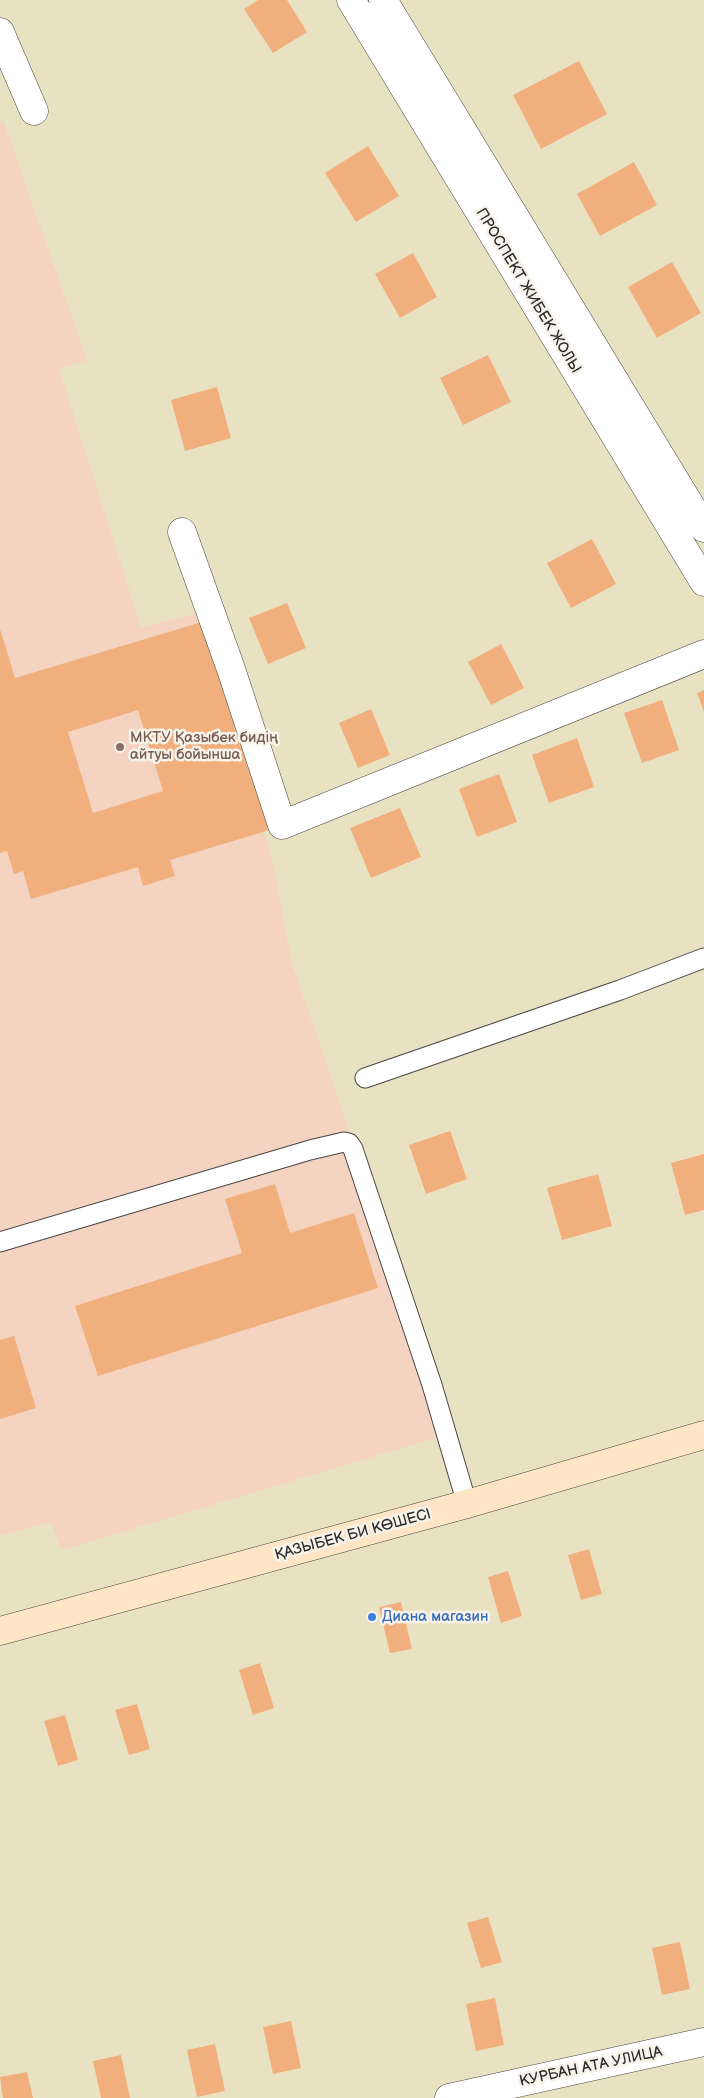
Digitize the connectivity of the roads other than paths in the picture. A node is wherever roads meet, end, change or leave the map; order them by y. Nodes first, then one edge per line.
1 (351, 0) edge
2 (384, 0) edge
3 (0, 32) edge
4 (34, 111) dead end
5 (704, 528) edge
6 (182, 532) dead end
7 (704, 582) edge
8 (704, 654) edge
9 (704, 958) edge
10 (365, 1078) dead end
11 (0, 1242) edge
12 (704, 1435) edge
13 (467, 1504) junction
14 (0, 1631) edge
15 (704, 2042) edge
16 (448, 2098) edge

1 - 7 street, ПРОСПЕКТ ЖИБЕК ЖОЛЫ
2 - 5 street, ПРОСПЕКТ ЖИБЕК ЖОЛЫ
3 - 4 street
6 - 8 street
9 - 10 lane
11 - 13 lane
12 - 13 main road, ҚАЗЫБЕК БИ КӨШЕСІ
13 - 14 main road, ҚАЗЫБЕК БИ КӨШЕСІ
15 - 16 street, КУРБАН АТА УЛИЦА

